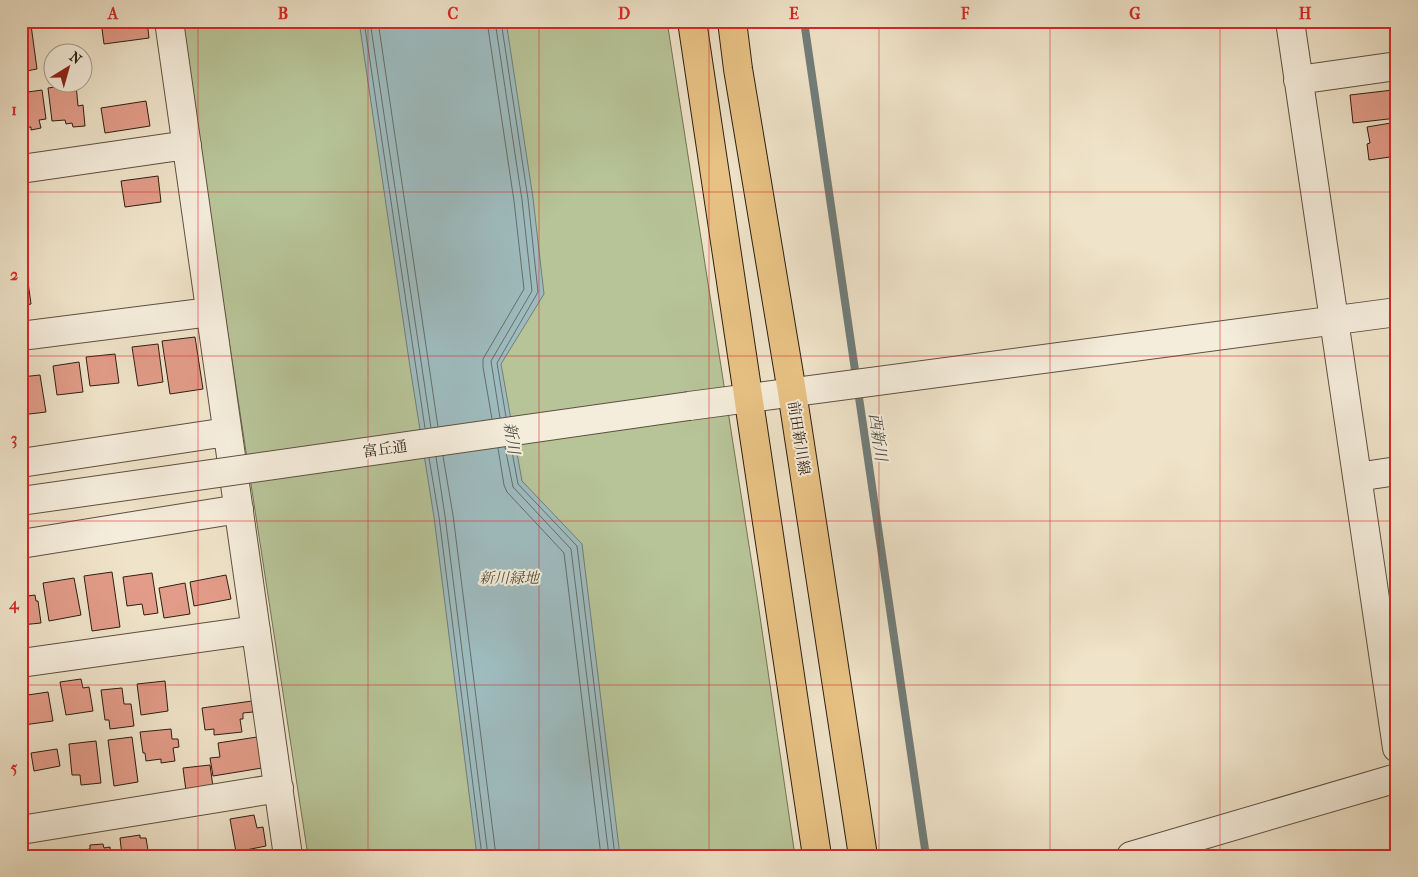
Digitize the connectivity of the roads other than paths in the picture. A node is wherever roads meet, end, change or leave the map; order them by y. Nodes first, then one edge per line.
1 (169, 21) edge
2 (692, 21) edge
3 (732, 21) edge
4 (1290, 21) edge
5 (1397, 66) edge
6 (1298, 80) junction
7 (187, 145) junction
8 (21, 170) edge
9 (210, 312) junction
10 (1397, 312) edge
11 (1334, 322) junction
12 (21, 336) edge
13 (792, 392) junction
14 (749, 397) junction
15 (227, 432) junction
16 (21, 463) edge
17 (1397, 471) edge
18 (1357, 478) junction
19 (21, 501) edge
20 (239, 509) junction
21 (21, 544) edge
22 (256, 630) junction
23 (21, 664) edge
24 (1397, 748) edge
25 (1397, 778) edge
26 (278, 788) junction
27 (21, 830) edge
28 (288, 856) edge
29 (817, 856) edge
30 (863, 856) edge
31 (1131, 856) edge

1 - 7 street
2 - 14 main road
3 - 13 main road, 前田新川線
4 - 6 street
5 - 6 street
6 - 11 street
7 - 8 street
7 - 9 street
9 - 12 street
9 - 15 street
10 - 11 street
11 - 13 street, 富丘通
11 - 18 street
13 - 14 street, 富丘通
13 - 30 main road, 前田新川線
14 - 19 street, 富丘通, bridge
14 - 29 main road
15 - 16 street
15 - 20 street
17 - 18 street
18 - 24 street
20 - 21 street
20 - 22 street
22 - 23 street
22 - 26 street
25 - 31 street
26 - 27 street
26 - 28 street

